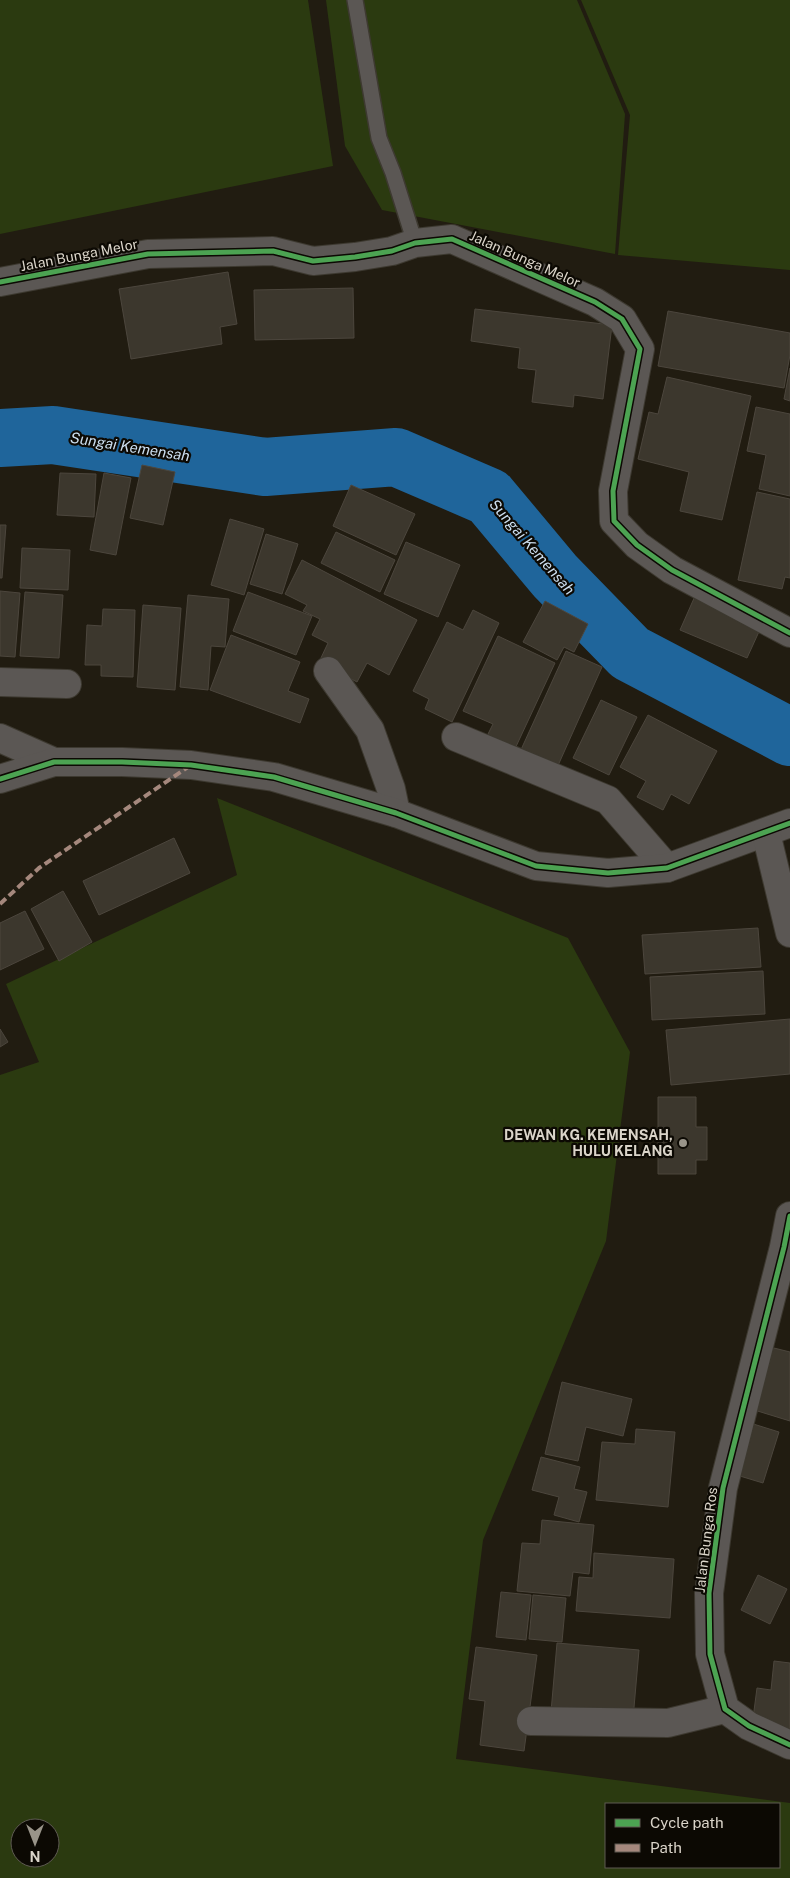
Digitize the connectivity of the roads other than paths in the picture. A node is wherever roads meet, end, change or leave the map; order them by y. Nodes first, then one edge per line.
1 (355, 0) edge
2 (416, 243) junction
3 (0, 282) edge
4 (790, 632) edge
5 (328, 671) dead end
6 (0, 682) edge
7 (67, 684) dead end
8 (456, 737) dead end
9 (0, 738) edge
10 (54, 762) junction
11 (0, 779) edge
12 (396, 813) junction
13 (778, 828) edge
14 (667, 868) junction
15 (790, 932) edge
16 (790, 1216) edge
17 (725, 1709) junction
18 (531, 1721) dead end
19 (790, 1745) edge

1 - 2 lane
2 - 3 street, Jalan Bunga Melor
2 - 4 street, Jalan Bunga Melor
5 - 12 street
6 - 7 street
8 - 14 street
9 - 10 street
10 - 11 street
10 - 12 street
12 - 14 street
13 - 14 street
13 - 15 street
16 - 17 street, Jalan Bunga Ros
17 - 18 street
17 - 19 street

